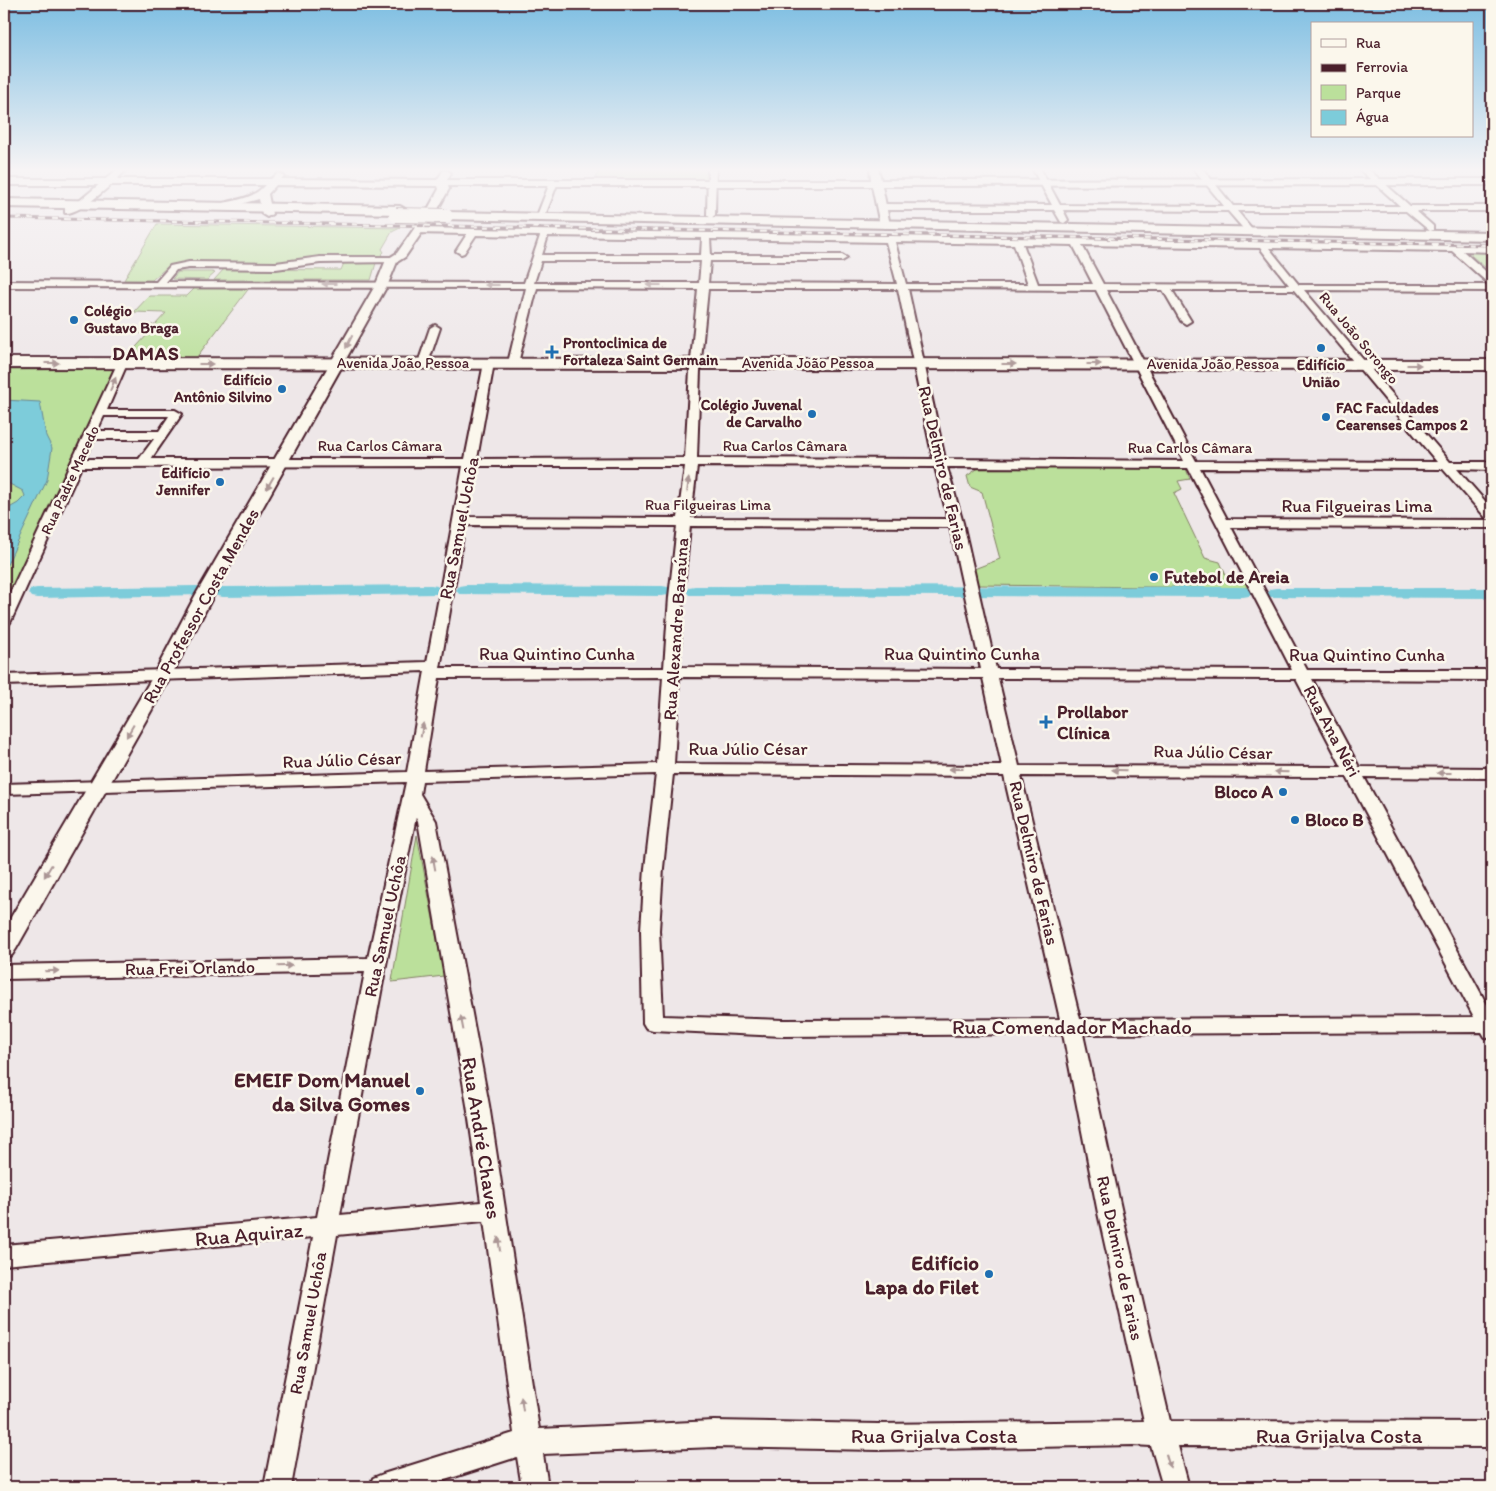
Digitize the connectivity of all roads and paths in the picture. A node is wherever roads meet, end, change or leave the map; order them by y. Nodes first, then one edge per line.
1 (778, 237) edge
2 (412, 238) edge
3 (469, 238) edge
4 (544, 238) edge
5 (706, 238) edge
6 (810, 238) edge
7 (890, 239) junction
8 (1017, 241) junction
9 (1076, 242) junction
10 (394, 246) dead end
11 (1264, 246) junction
12 (1455, 249) junction
13 (1492, 249) edge
14 (461, 251) dead end
15 (537, 258) junction
16 (706, 258) junction
17 (777, 258) junction
18 (842, 258) dead end
19 (392, 260) junction
20 (1492, 282) edge
21 (4, 284) edge
22 (159, 284) junction
23 (382, 284) junction
24 (528, 285) junction
25 (703, 286) junction
26 (902, 286) junction
27 (1034, 286) junction
28 (1098, 286) junction
29 (1164, 286) junction
30 (1296, 287) junction
31 (1492, 288) edge
32 (1186, 321) dead end
33 (435, 328) dead end
34 (4, 363) edge
35 (338, 363) junction
36 (423, 363) junction
37 (696, 363) junction
38 (122, 364) junction
39 (489, 364) junction
40 (513, 364) junction
41 (918, 364) junction
42 (1139, 364) junction
43 (1492, 364) edge
44 (1362, 365) junction
45 (101, 413) junction
46 (91, 435) junction
47 (162, 435) junction
48 (143, 462) junction
49 (282, 462) junction
50 (691, 462) junction
51 (78, 463) junction
52 (471, 463) junction
53 (940, 464) junction
54 (1191, 464) junction
55 (1447, 466) junction
56 (1492, 466) edge
57 (1492, 516) edge
58 (460, 521) junction
59 (684, 521) junction
60 (956, 523) junction
61 (1222, 524) junction
62 (1492, 524) edge
63 (446, 591) joint
64 (972, 592) joint
65 (4, 621) edge
66 (432, 670) junction
67 (672, 672) junction
68 (989, 673) junction
69 (1301, 673) junction
70 (1492, 675) edge
71 (162, 676) junction
72 (4, 680) edge
73 (665, 769) junction
74 (1012, 769) junction
75 (1492, 772) edge
76 (1354, 773) junction
77 (413, 786) junction
78 (97, 788) junction
79 (4, 789) edge
80 (4, 949) edge
81 (376, 964) junction
82 (4, 972) edge
83 (653, 1023) joint
84 (1072, 1028) junction
85 (1491, 1028) edge
86 (494, 1210) junction
87 (325, 1227) junction
88 (4, 1255) edge
89 (1160, 1434) junction
90 (1492, 1435) edge
91 (528, 1442) junction
92 (277, 1487) edge
93 (383, 1487) edge
94 (535, 1487) edge
95 (1176, 1487) edge

1 - 17 street
2 - 19 street, Rua Professor Costa Mendes
3 - 14 street
4 - 15 street
5 - 16 street, Rua Alexandre Baraúna
6 - 7 street
7 - 8 street
7 - 26 street, Rua Delmiro de Farias
8 - 9 street
8 - 27 street
9 - 11 street
9 - 28 street, Rua Ana Néri
10 - 19 street, Rua Professor Costa Mendes
11 - 12 street
11 - 30 street, Rua João Sorongo
12 - 13 street
12 - 20 street
15 - 16 street
15 - 24 street
16 - 17 street
16 - 25 street, Rua Alexandre Baraúna
17 - 18 street
19 - 22 street
19 - 23 street, Rua Professor Costa Mendes
21 - 22 street
23 -> 22 street
24 -> 23 street
23 -> 35 street, Rua Professor Costa Mendes
25 -> 24 street
24 - 40 street
25 - 26 street
25 - 37 street, Rua Alexandre Baraúna
26 - 27 street
26 - 41 street, Rua Delmiro de Farias
27 - 28 street
28 - 29 street
28 - 42 street, Rua Ana Néri
29 - 30 street
29 - 32 street
30 - 31 street
30 - 44 street, Rua João Sorongo
33 - 36 street
34 -> 38 main road, Avenida João Pessoa
35 - 36 main road, Avenida João Pessoa
38 -> 35 main road, Avenida João Pessoa
35 - 49 street, Rua Professor Costa Mendes
36 - 39 main road, Avenida João Pessoa
37 - 40 main road, Avenida João Pessoa
37 - 41 main road, Avenida João Pessoa
37 - 50 street, Rua Alexandre Baraúna
45 -> 38 street, Rua Padre Macedo
39 - 40 main road, Avenida João Pessoa
39 - 52 street, Rua Samuel Uchôa
41 -> 42 main road, Avenida João Pessoa
41 - 53 street, Rua Delmiro de Farias
42 - 44 main road, Avenida João Pessoa
42 - 54 street, Rua Ana Néri
44 -> 43 main road, Avenida João Pessoa
44 - 55 street, Rua João Sorongo
45 - 46 street, Rua Padre Macedo
45 - 47 street
46 - 47 street
46 - 51 street, Rua Padre Macedo
47 - 48 street
48 - 49 street, Rua Carlos Câmara
48 - 51 street, Rua Carlos Câmara
49 - 52 street, Rua Carlos Câmara
49 -> 71 street, Rua Professor Costa Mendes
50 - 52 street, Rua Carlos Câmara
50 - 53 street, Rua Carlos Câmara
59 -> 50 street, Rua Alexandre Baraúna
51 - 65 street, Rua Padre Macedo
52 - 58 street, Rua Samuel Uchôa
53 - 54 street, Rua Carlos Câmara
53 - 60 street, Rua Delmiro de Farias
54 - 55 street, Rua Carlos Câmara
54 - 61 street, Rua Ana Néri
55 - 56 street, Rua Carlos Câmara
55 - 57 street, Rua João Sorongo
58 - 59 street, Rua Filgueiras Lima
58 - 63 street, Rua Samuel Uchôa
59 - 60 street, Rua Filgueiras Lima
59 - 67 street, Rua Alexandre Baraúna
60 - 64 street, Rua Delmiro de Farias
61 - 62 street, Rua Filgueiras Lima
61 - 69 street, Rua Ana Néri
63 - 66 street, Rua Samuel Uchôa
64 - 68 street, Rua Delmiro de Farias
66 - 67 street, Rua Quintino Cunha
66 - 71 street, Rua Quintino Cunha
77 -> 66 street, Rua Samuel Uchôa
67 - 68 street, Rua Quintino Cunha
67 - 73 street, Rua Alexandre Baraúna
68 - 69 street, Rua Quintino Cunha
68 - 74 street, Rua Delmiro de Farias
69 - 70 street, Rua Quintino Cunha
69 - 76 street, Rua Ana Néri
71 - 72 street, Rua Quintino Cunha
71 -> 78 street, Rua Professor Costa Mendes
74 -> 73 street, Rua Júlio César
73 - 77 street, Rua Júlio César
73 - 83 street, Rua Alexandre Baraúna
76 -> 74 street, Rua Júlio César
74 - 84 street, Rua Delmiro de Farias
75 -> 76 street, Rua Júlio César
76 - 85 street, Rua Ana Néri
77 - 78 street, Rua Júlio César
77 - 81 street, Rua Samuel Uchôa
86 -> 77 street, Rua André Chaves
78 - 79 street, Rua Júlio César
78 -> 80 street, Rua Professor Costa Mendes
82 -> 81 street, Rua Frei Orlando
81 - 87 street, Rua Samuel Uchôa
83 - 84 street, Rua Comendador Machado
84 - 85 street, Rua Comendador Machado
84 - 89 street, Rua Delmiro de Farias
86 - 87 street, Rua Aquiraz
91 -> 86 street, Rua André Chaves
87 - 88 street, Rua Aquiraz
87 - 92 street, Rua Samuel Uchôa
89 - 90 street, Rua Grijalva Costa
89 - 91 street, Rua Grijalva Costa
89 -> 95 street, Rua Delmiro de Farias
91 - 93 street, Rua Grijalva Costa
91 - 94 street, Rua André Chaves

